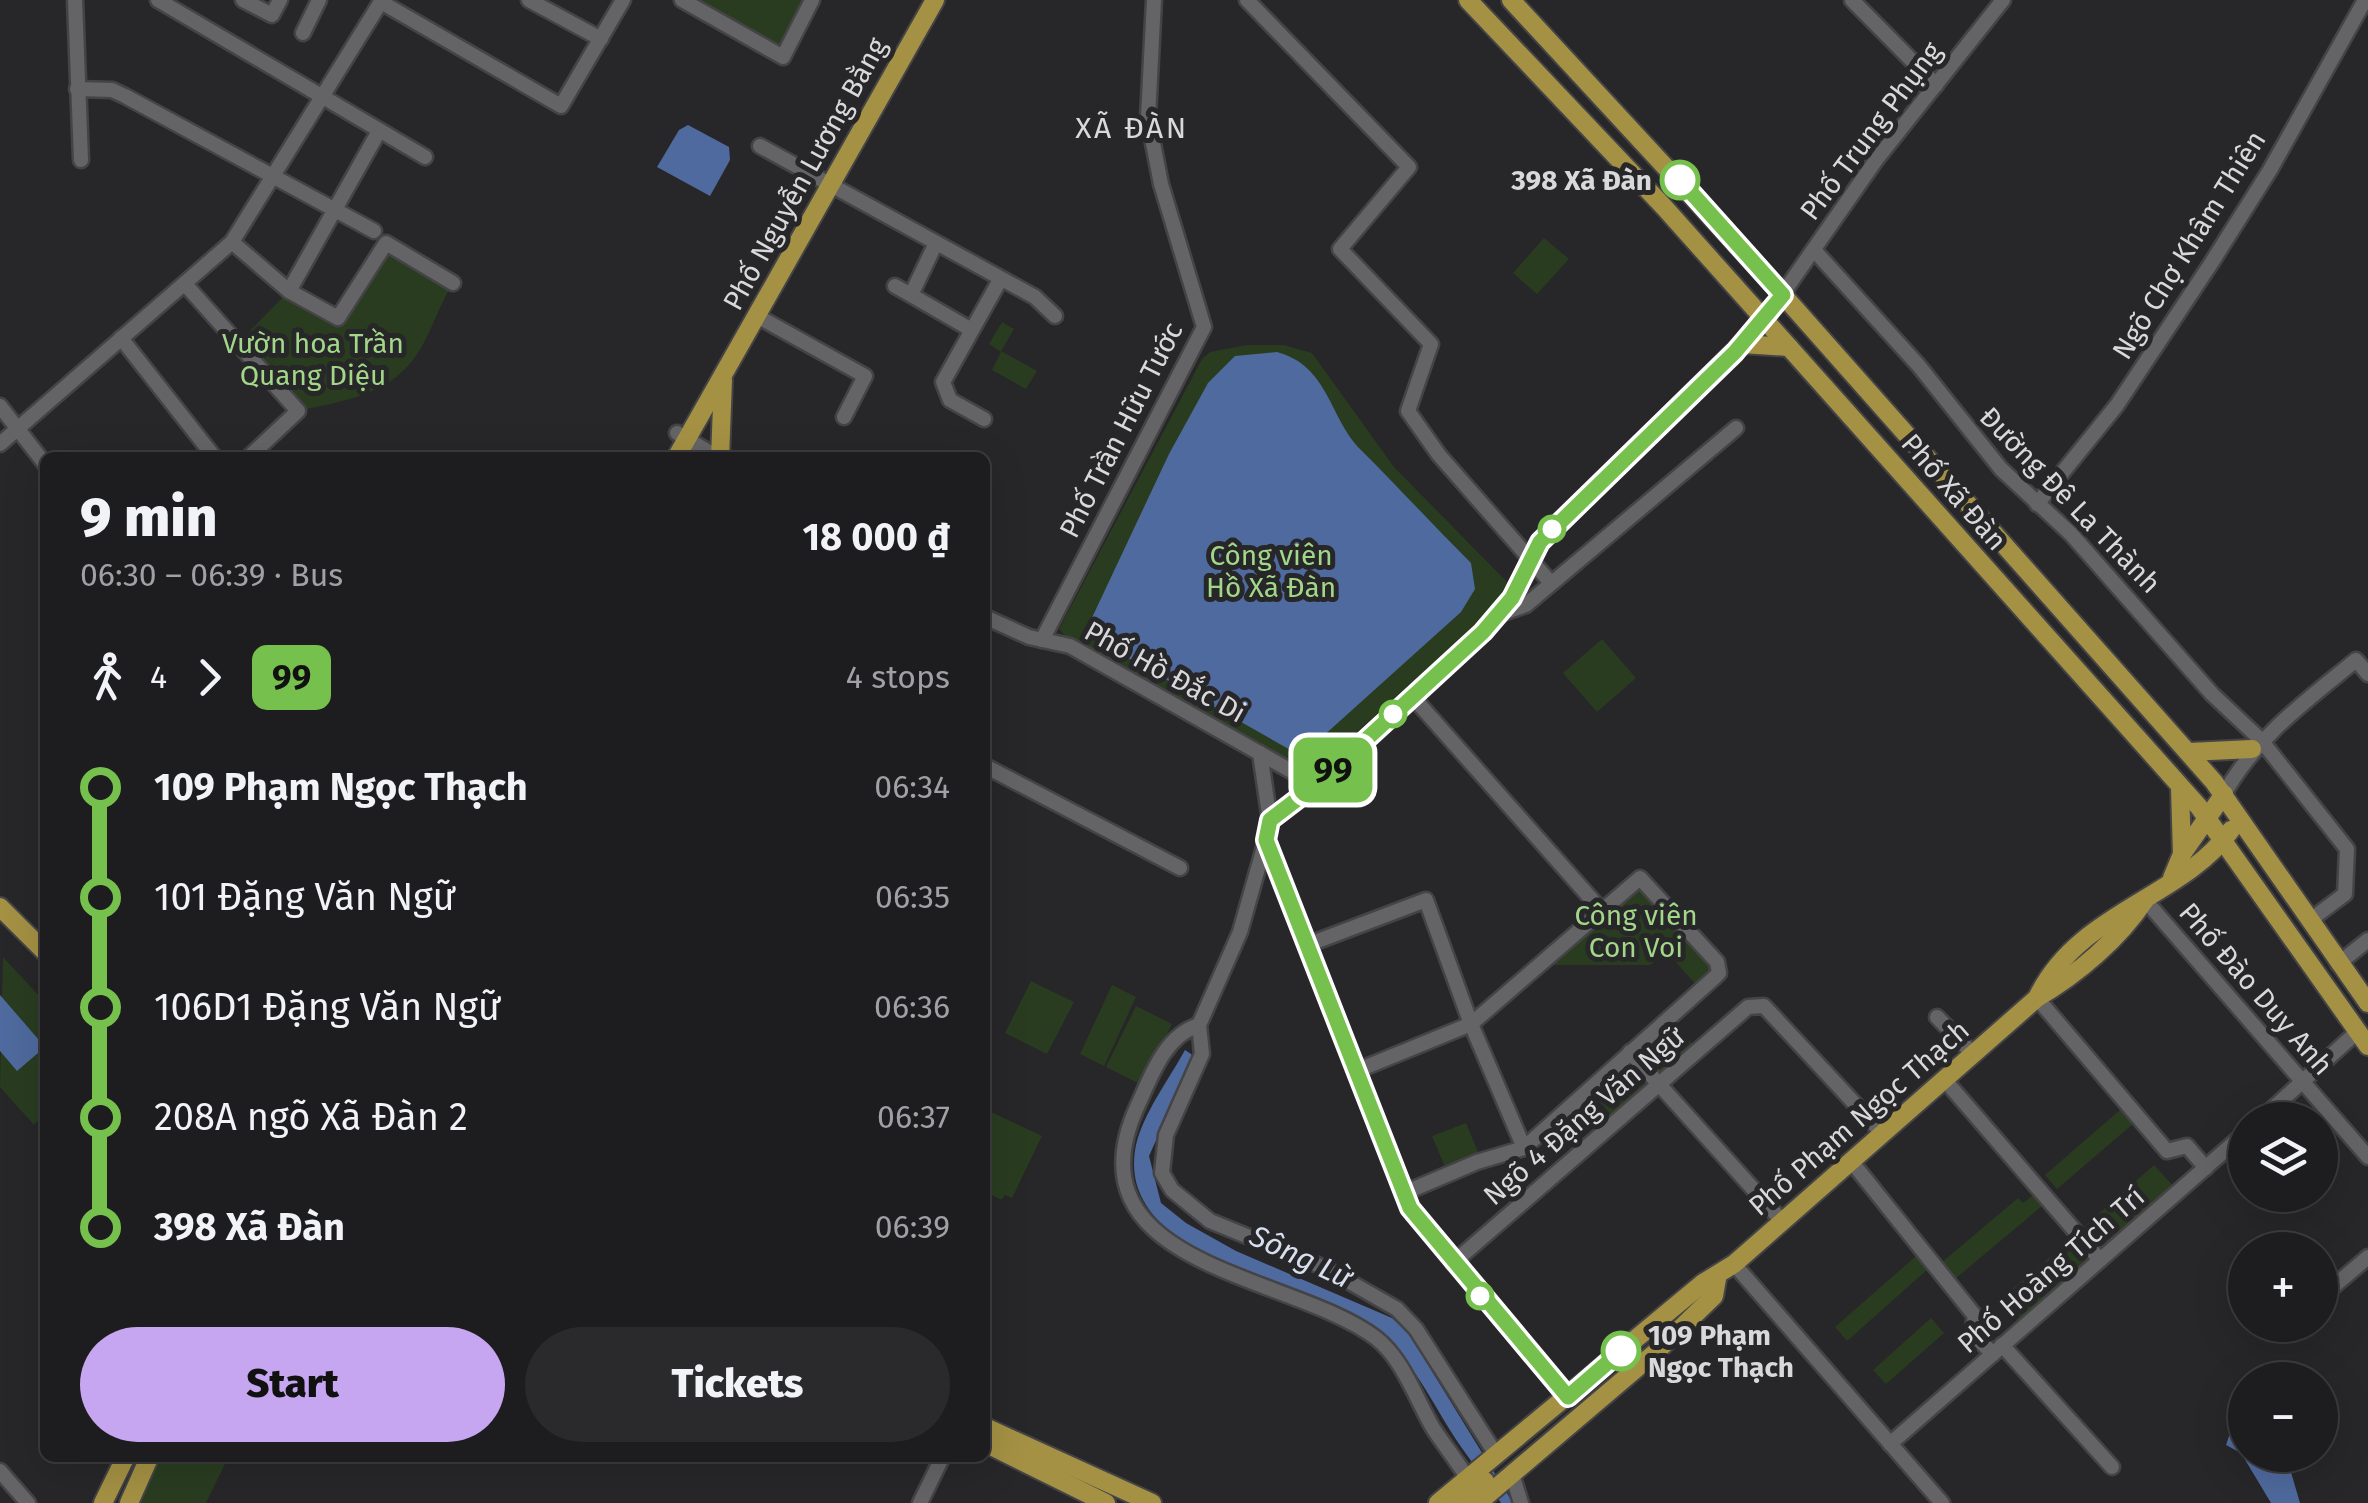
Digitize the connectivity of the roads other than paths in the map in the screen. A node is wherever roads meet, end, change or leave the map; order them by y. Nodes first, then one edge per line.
1 (75, 0) edge
2 (158, 0) edge
3 (243, 0) edge
4 (280, 0) edge
5 (319, 0) edge
6 (529, 0) edge
7 (623, 0) edge
8 (682, 0) edge
9 (812, 0) edge
10 (922, 0) edge
11 (936, 0) edge
12 (1154, 0) edge
13 (1247, 0) edge
14 (1468, 0) edge
15 (1511, 0) edge
16 (1852, 0) edge
17 (2003, 0) edge
18 (2364, 0) edge
19 (382, 1) edge
20 (303, 33) dead end
21 (601, 39) junction
22 (1936, 85) junction
23 (77, 89) junction
24 (321, 98) junction
25 (379, 131) junction
26 (760, 146) dead end
27 (424, 158) dead end
28 (81, 160) dead end
29 (270, 176) junction
30 (826, 183) junction
31 (334, 212) junction
32 (374, 232) dead end
33 (232, 242) junction
34 (935, 245) junction
35 (1814, 250) junction
36 (1000, 280) junction
37 (453, 283) dead end
38 (185, 284) junction
39 (896, 286) dead end
40 (289, 290) junction
41 (910, 295) junction
42 (1783, 295) junction
43 (757, 316) junction
44 (1055, 316) dead end
45 (1766, 319) junction
46 (970, 329) junction
47 (121, 338) junction
48 (1742, 344) junction
49 (1789, 347) junction
50 (720, 368) junction
51 (0, 406) edge
52 (844, 417) dead end
53 (984, 419) dead end
54 (18, 426) junction
55 (1736, 428) dead end
56 (682, 436) junction
57 (0, 444) edge
58 (210, 452) edge
59 (254, 452) edge
60 (669, 452) edge
61 (678, 452) edge
62 (709, 452) edge
63 (719, 452) edge
64 (40, 457) edge
65 (2037, 504) junction
66 (1530, 562) junction
67 (1551, 584) junction
68 (1500, 614) junction
69 (990, 619) edge
70 (1051, 623) junction
71 (1042, 640) junction
72 (1060, 642) junction
73 (2115, 668) junction
74 (2368, 674) edge
75 (2094, 690) junction
76 (1412, 696) junction
77 (2257, 744) junction
78 (2189, 752) junction
79 (1260, 753) junction
80 (990, 769) edge
81 (1316, 785) junction
82 (2180, 787) junction
83 (2224, 794) junction
84 (2240, 818) junction
85 (2209, 819) junction
86 (1270, 820) junction
87 (1266, 840) junction
88 (2224, 840) junction
89 (2188, 861) junction
90 (1180, 868) dead end
91 (2246, 871) junction
92 (1278, 873) junction
93 (1256, 876) junction
94 (2145, 900) junction
95 (0, 907) edge
96 (1602, 911) junction
97 (2309, 921) junction
98 (2368, 940) edge
99 (1307, 945) junction
100 (40, 947) edge
101 (2338, 964) junction
102 (2037, 998) junction
103 (2368, 1003) edge
104 (1938, 1017) dead end
105 (1471, 1024) junction
106 (1199, 1025) junction
107 (2363, 1039) edge
108 (1630, 1052) junction
109 (1973, 1054) junction
110 (1356, 1071) junction
111 (1944, 1079) junction
112 (2304, 1081) junction
113 (1658, 1083) junction
114 (2280, 1102) edge
115 (1882, 1133) junction
116 (1524, 1148) junction
117 (2228, 1148) edge
118 (2368, 1157) edge
119 (1851, 1161) junction
120 (2206, 1168) junction
121 (1404, 1193) junction
122 (1782, 1221) junction
123 (2368, 1257) edge
124 (2100, 1260) junction
125 (1453, 1263) junction
126 (1734, 1264) junction
127 (2338, 1283) edge
128 (1680, 1315) junction
129 (1997, 1350) junction
130 (1568, 1397) junction
131 (990, 1429) edge
132 (1890, 1444) junction
133 (990, 1445) edge
134 (1497, 1456) junction
135 (123, 1462) edge
136 (148, 1462) edge
137 (940, 1462) edge
138 (2112, 1467) dead end
139 (0, 1471) edge
140 (1509, 1476) junction
141 (1077, 1478) junction
142 (1468, 1478) junction
143 (1110, 1500) edge
144 (1481, 1501) edge
145 (28, 1503) edge
146 (103, 1503) edge
147 (128, 1503) edge
148 (920, 1503) edge
149 (1152, 1503) edge
150 (1438, 1503) edge
151 (1459, 1503) edge
152 (1521, 1503) edge
153 (1942, 1503) edge

1 - 23 street
2 - 24 street
3 - 4 street
5 - 20 street
6 - 21 street
7 - 21 street
8 - 9 street
10 - 30 main road, Phố Nguyễn Lương Bằng
11 - 30 main road, Phố Nguyễn Lương Bằng
12 - 70 street, Phố Trần Hữu Tước
13 - 66 street
14 - 45 main road, Phố Xã Đàn
15 - 42 main road, Phố Xã Đàn
16 - 22 street
17 - 22 street, Phố Trung Phụng
18 - 65 street, Ngõ Chợ Khâm Thiên
19 - 21 street
19 - 24 street
22 - 35 street, Phố Trung Phụng
23 - 28 street
23 - 29 street
24 - 25 street
24 - 29 street
25 - 27 street
25 - 31 street
26 - 30 street
29 - 31 street
29 - 33 street
30 - 34 street
30 - 43 main road, Phố Nguyễn Lương Bằng
30 - 50 main road, Phố Nguyễn Lương Bằng
31 - 32 street
31 - 40 street
33 - 38 street
33 - 40 street
34 - 36 street
34 - 41 street
35 - 42 street, Phố Trung Phụng
35 - 65 street, Đường Đê La Thành
36 - 44 street
36 - 46 street
37 - 40 street
38 - 47 street
38 - 59 street
39 - 41 street
41 - 46 street
42 - 45 street, Phố Trung Phụng
42 - 73 main road, Phố Xã Đàn
43 - 50 main road, Phố Nguyễn Lương Bằng
43 - 52 street
45 - 48 street, Phố Trung Phụng
45 - 49 main road, Phố Xã Đàn
46 - 53 street
47 - 54 street
47 - 58 street
48 - 49 main road
48 - 66 street, Phố Trung Phụng
49 - 75 main road, Phố Xã Đàn
50 - 56 main road
50 - 63 main road
51 - 54 street
54 - 57 street
54 - 64 street
55 - 67 street
56 - 60 main road
56 - 61 main road
56 - 62 street
65 - 77 street, Đường Đê La Thành
66 - 67 street
66 - 68 street, Phố Trung Phụng
67 - 68 street
68 - 76 street
69 - 71 street, Phố Hồ Đắc Di
70 - 71 street, Phố Trần Hữu Tước
70 - 72 street
71 - 72 street, Phố Hồ Đắc Di
72 - 79 street, Phố Hồ Đắc Di
73 - 75 main road
73 - 78 main road, Phố Xã Đàn
74 - 77 street
75 - 82 main road, Phố Xã Đàn
76 - 81 street
76 - 96 street
77 - 78 main road
77 - 83 street
77 - 97 street, Đường Đê La Thành
78 - 83 main road, Phố Xã Đàn
79 - 81 street, Phố Hồ Đắc Di
79 - 86 street
80 - 90 street
81 - 86 street
82 - 85 main road, Phố Xã Đàn
82 - 89 main road
83 - 84 main road, Phố Xã Đàn
83 - 85 main road, Phố Phạm Ngọc Thạch
84 - 88 main road, Phố Phạm Ngọc Thạch
84 - 97 main road, Phố Xã Đàn
85 - 88 main road, Phố Xã Đàn
85 - 89 main road, Phố Phạm Ngọc Thạch
86 - 87 street
87 - 92 street
87 - 93 street
88 - 89 main road, Phố Phạm Ngọc Thạch
88 - 91 main road, Phố Xã Đàn
89 - 91 main road
89 - 94 main road, Phố Phạm Ngọc Thạch
91 - 107 main road, Phố Xã Đàn
92 - 93 street
92 - 99 street
93 - 106 street
94 - 102 main road, Phố Phạm Ngọc Thạch
94 - 112 street, Phố Đào Duy Anh
95 - 100 main road
96 - 105 street
96 - 108 street
97 - 101 main road, Phố Xã Đàn
98 - 101 street
99 - 105 street
99 - 110 street
101 - 103 main road, Phố Xã Đàn
102 - 109 main road, Phố Phạm Ngọc Thạch
102 - 120 street
104 - 109 street
105 - 110 street
105 - 116 street
106 - 134 street
106 - 142 street
107 - 112 street
108 - 113 street
108 - 116 street
109 - 111 main road, Phố Phạm Ngọc Thạch
110 - 121 street
111 - 115 main road, Phố Phạm Ngọc Thạch
111 - 124 street
112 - 114 street
112 - 118 street, Phố Đào Duy Anh
113 - 115 street, Ngõ 4 Đặng Văn Ngữ
113 - 122 street
113 - 125 street, Ngõ 4 Đặng Văn Ngữ
115 - 119 main road, Phố Phạm Ngọc Thạch
116 - 121 street
117 - 120 street, Phố Hoàng Tích Trí
119 - 122 main road, Phố Phạm Ngọc Thạch
119 - 129 street
120 - 124 street, Phố Hoàng Tích Trí
121 - 125 street
122 - 126 main road, Phố Phạm Ngọc Thạch
123 - 127 street
124 - 129 street, Phố Hoàng Tích Trí
125 - 130 street
126 - 128 main road, Phố Phạm Ngọc Thạch
126 - 132 street
128 - 130 main road, Phố Phạm Ngọc Thạch
128 - 140 main road, Phố Phạm Ngọc Thạch
128 - 151 main road
129 - 132 street, Phố Hoàng Tích Trí
129 - 138 street
130 - 134 main road, Phố Phạm Ngọc Thạch
131 - 141 main road
132 - 153 street
133 - 141 main road
134 - 142 main road, Phố Phạm Ngọc Thạch
135 - 146 main road
136 - 147 main road
137 - 148 street
139 - 145 street
140 - 144 main road, Phố Phạm Ngọc Thạch
140 - 152 street
141 - 143 main road
141 - 149 main road
142 - 150 main road, Phố Phạm Ngọc Thạch

